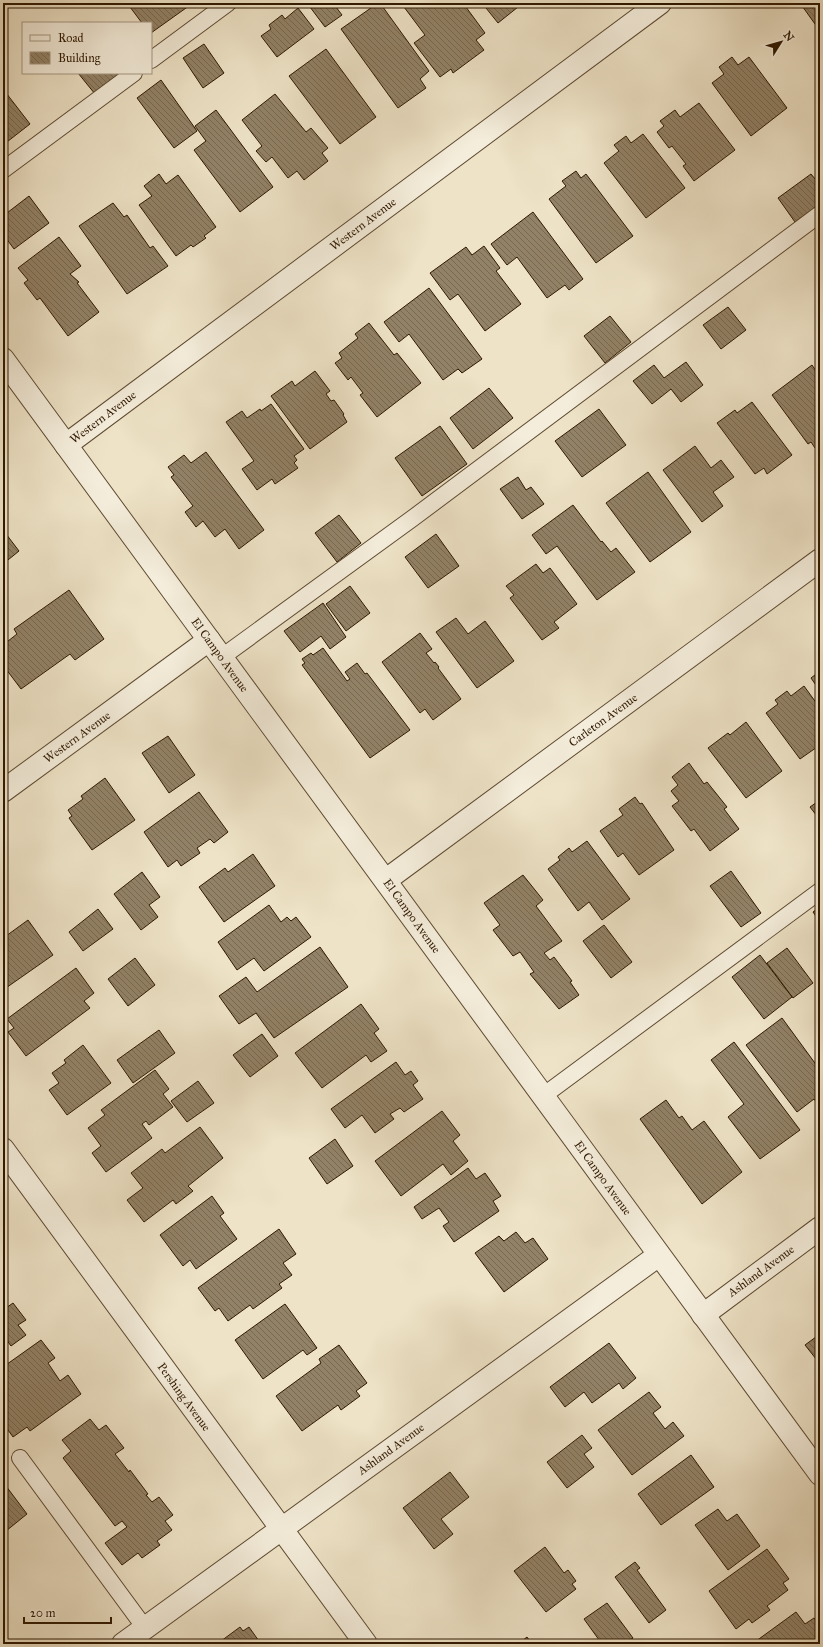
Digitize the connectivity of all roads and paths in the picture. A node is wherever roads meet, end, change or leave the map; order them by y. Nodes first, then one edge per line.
1 (228, 3) edge
2 (660, 3) edge
3 (152, 59) edge
4 (133, 74) edge
5 (3, 170) edge
6 (820, 214) edge
7 (3, 359) edge
8 (66, 444) junction
9 (820, 560) edge
10 (215, 649) junction
11 (3, 791) edge
12 (386, 880) junction
13 (820, 891) edge
14 (543, 1096) junction
15 (3, 1149) edge
16 (820, 1228) edge
17 (659, 1254) junction
18 (703, 1315) junction
19 (20, 1458) dead end
20 (820, 1474) edge
21 (282, 1529) junction
22 (145, 1628) junction
23 (123, 1644) edge
24 (366, 1644) edge

1 - 3 lane
2 - 8 street, Western Avenue
4 - 5 lane
6 - 10 lane
7 - 8 street, El Campo Avenue
8 - 10 street, El Campo Avenue
9 - 12 street, Carleton Avenue
10 - 11 street, Western Avenue
10 - 12 street, El Campo Avenue
12 - 14 street, El Campo Avenue
13 - 14 lane
14 - 17 street, El Campo Avenue
15 - 21 street, Pershing Avenue
16 - 18 street, Ashland Avenue
17 - 18 street, El Campo Avenue
17 - 21 street, Ashland Avenue
18 - 20 street, El Campo Avenue
19 - 22 lane
21 - 22 street, Ashland Avenue
21 - 24 street, Pershing Avenue
22 - 23 street, Ashland Avenue

